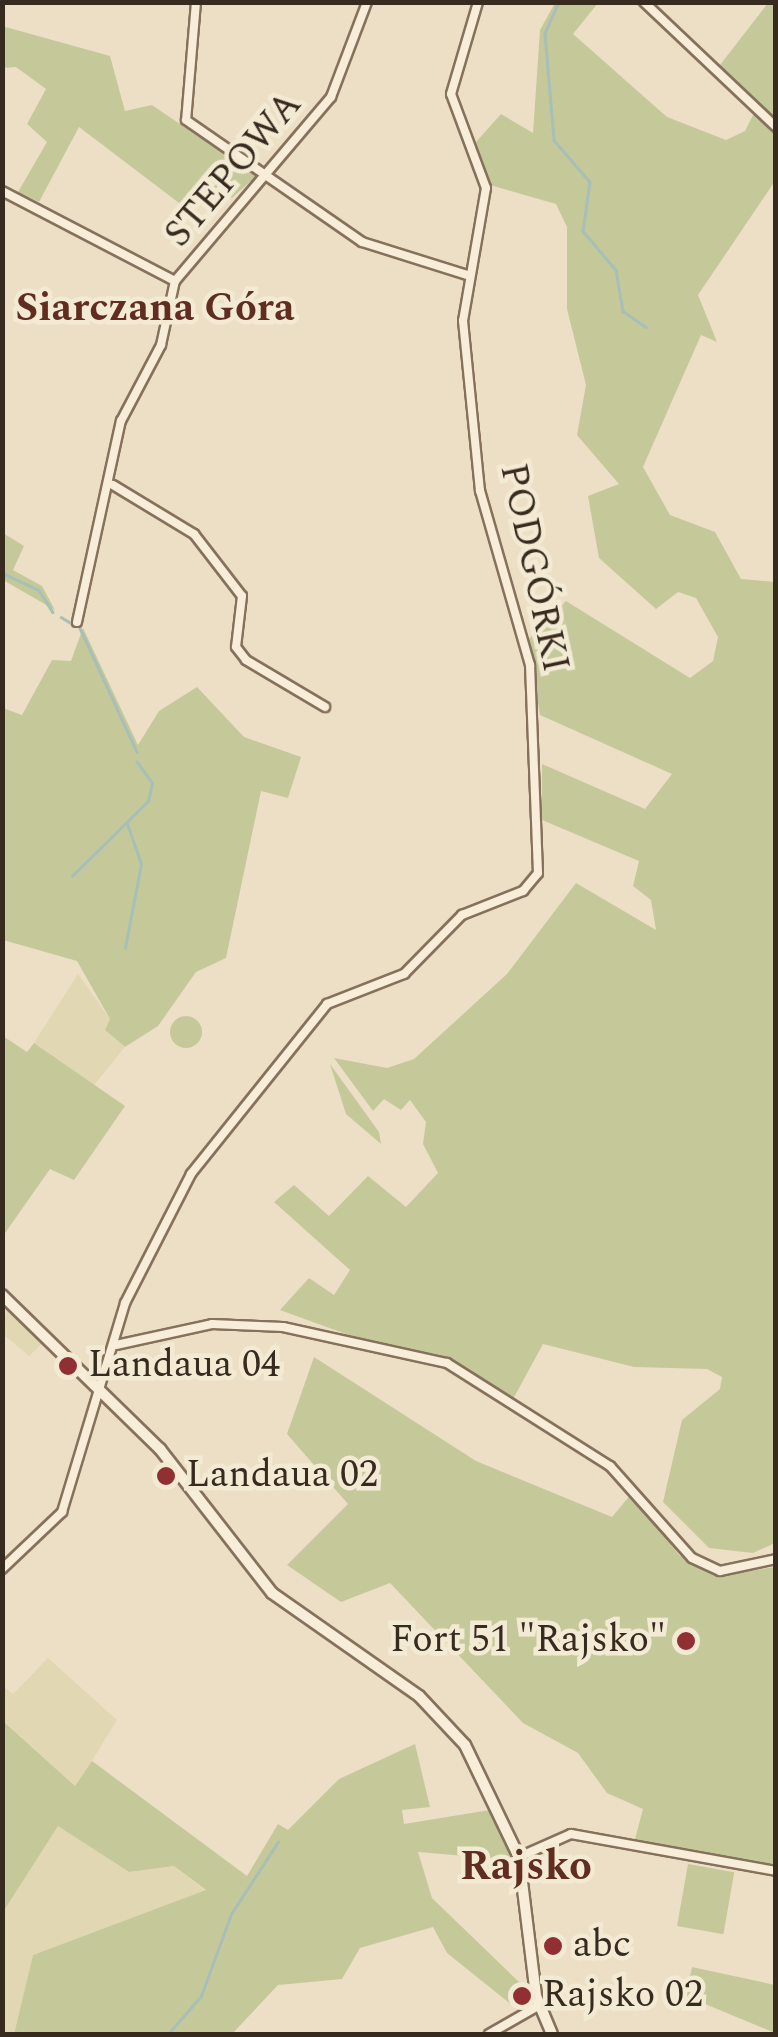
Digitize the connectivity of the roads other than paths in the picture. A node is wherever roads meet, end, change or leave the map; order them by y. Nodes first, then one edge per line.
1 (196, 2) edge
2 (367, 2) edge
3 (478, 2) edge
4 (644, 2) edge
5 (776, 127) edge
6 (260, 178) junction
7 (2, 191) edge
8 (467, 276) junction
9 (175, 281) junction
10 (113, 484) junction
11 (76, 622) dead end
12 (325, 706) dead end
13 (2, 1295) edge
14 (116, 1345) junction
15 (97, 1384) junction
16 (776, 1558) edge
17 (2, 1569) edge
18 (519, 1857) junction
19 (776, 1871) edge
20 (538, 2006) junction
21 (489, 2034) edge
22 (552, 2034) edge

1 - 6 street
2 - 6 street, STEPOWA
3 - 8 street, PODGÓRKI
4 - 5 street
6 - 8 street
6 - 9 street, STEPOWA
7 - 9 street
8 - 14 street, PODGÓRKI
9 - 10 street, STEPOWA
10 - 11 street, STEPOWA
10 - 12 street
13 - 15 street
14 - 15 street, PODGÓRKI
14 - 16 street
15 - 17 street, PODGÓRKI
15 - 18 street
18 - 19 street
18 - 20 street
20 - 21 street
20 - 22 street

